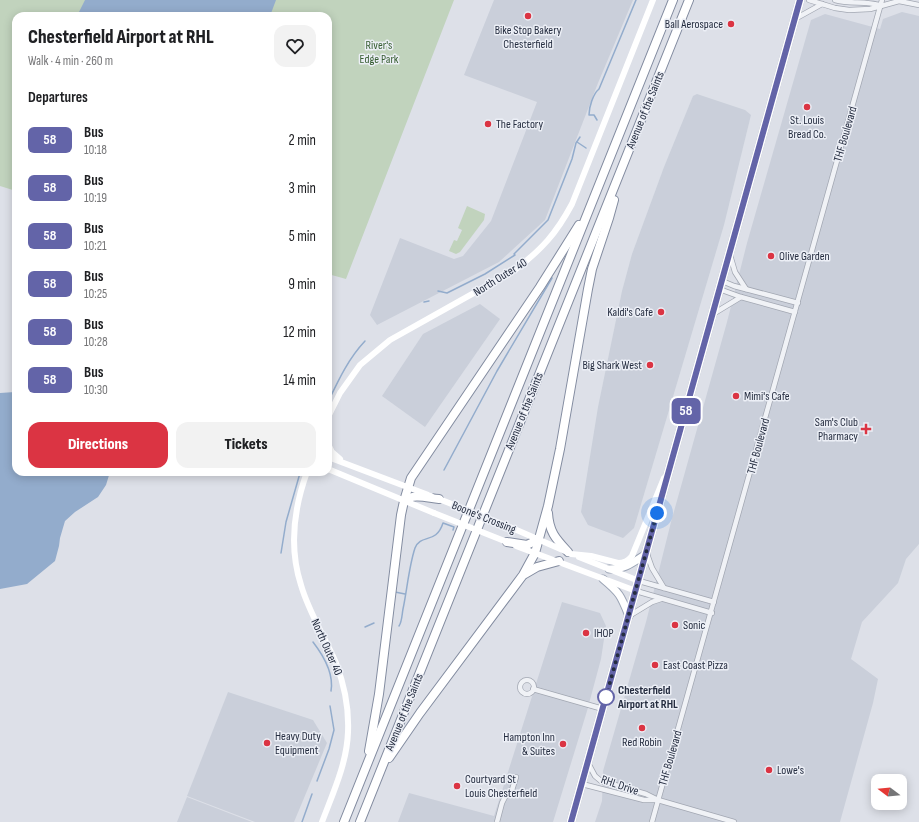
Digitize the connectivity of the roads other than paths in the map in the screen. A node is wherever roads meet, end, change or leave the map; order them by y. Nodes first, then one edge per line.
1 (653, 0) edge
2 (673, 0) edge
3 (689, 0) edge
4 (800, 0) edge
5 (809, 0) edge
6 (835, 0) edge
7 (882, 3) edge
8 (822, 4) junction
9 (919, 5) edge
10 (794, 19) junction
11 (620, 173) junction
12 (590, 209) junction
13 (729, 255) junction
14 (722, 281) junction
15 (719, 289) junction
16 (746, 289) junction
17 (741, 297) junction
18 (798, 302) junction
19 (795, 312) junction
20 (713, 314) junction
21 (332, 409) edge
22 (332, 450) edge
23 (332, 458) edge
24 (672, 460) junction
25 (348, 464) junction
26 (332, 472) edge
27 (306, 476) edge
28 (408, 487) junction
29 (439, 499) junction
30 (404, 500) junction
31 (548, 506) junction
32 (539, 539) junction
33 (507, 542) junction
34 (535, 553) junction
35 (570, 553) junction
36 (646, 554) junction
37 (559, 561) junction
38 (609, 569) junction
39 (523, 575) junction
40 (603, 579) junction
41 (639, 581) junction
42 (664, 588) junction
43 (636, 591) junction
44 (661, 599) junction
45 (714, 602) junction
46 (712, 612) junction
47 (629, 616) junction
48 (534, 689) dead end
49 (603, 709) junction
50 (588, 763) junction
51 (382, 766) junction
52 (366, 769) junction
53 (516, 777) dead end
54 (582, 784) junction
55 (658, 800) junction
56 (322, 822) edge
57 (344, 822) edge
58 (360, 822) edge
59 (497, 822) edge
60 (572, 822) edge
61 (652, 822) edge
62 (734, 822) edge

1 - 21 street, North Outer 40
2 - 12 highway, Avenue of the Saints
3 - 11 highway, Avenue of the Saints
4 - 10 main road
5 - 8 street
6 - 7 street
7 - 8 street
7 - 9 street
7 - 18 street, THF Boulevard
8 - 10 street
10 - 13 main road
11 - 31 highway
11 - 51 highway, Avenue of the Saints
12 - 28 highway
12 - 52 highway, Avenue of the Saints
13 - 14 main road
13 - 16 street
14 - 15 main road
14 - 16 street
15 - 17 street
15 - 20 main road
16 - 18 street
17 - 19 street
17 - 20 street
18 - 19 street, THF Boulevard
19 - 45 street, THF Boulevard
20 - 24 main road
22 - 25 street
23 - 25 street, Boone's Crossing
24 - 35 street
24 - 36 main road
25 - 28 street, Boone's Crossing
26 - 30 street, Boone's Crossing
27 - 56 street, North Outer 40
28 - 29 street, Boone's Crossing
28 - 30 highway
29 - 30 highway
29 - 32 street, Boone's Crossing, bridge
30 - 33 street, Boone's Crossing, bridge
30 - 52 highway
31 - 32 highway
31 - 35 highway
32 - 33 highway
32 - 34 highway
32 - 35 street, Boone's Crossing
33 - 34 street, Boone's Crossing
34 - 37 street, Boone's Crossing
34 - 39 highway
35 - 38 street, Boone's Crossing
36 - 38 main road
36 - 41 main road
36 - 42 street
37 - 39 highway
37 - 40 street, Boone's Crossing
38 - 41 street, Boone's Crossing
39 - 51 highway
40 - 43 street, Boone's Crossing
40 - 47 main road
41 - 42 street
41 - 43 main road
42 - 45 street
43 - 44 street
43 - 47 main road
44 - 46 street
44 - 47 street
45 - 46 street, THF Boulevard
46 - 55 street, THF Boulevard
47 - 49 main road
48 - 49 street
49 - 50 main road
50 - 54 main road
50 - 55 street, RHL Drive
51 - 58 highway, Avenue of the Saints
52 - 57 highway, Avenue of the Saints
53 - 59 street
54 - 55 street, RHL Drive
54 - 60 main road
55 - 61 street, THF Boulevard
55 - 62 street, RHL Drive

